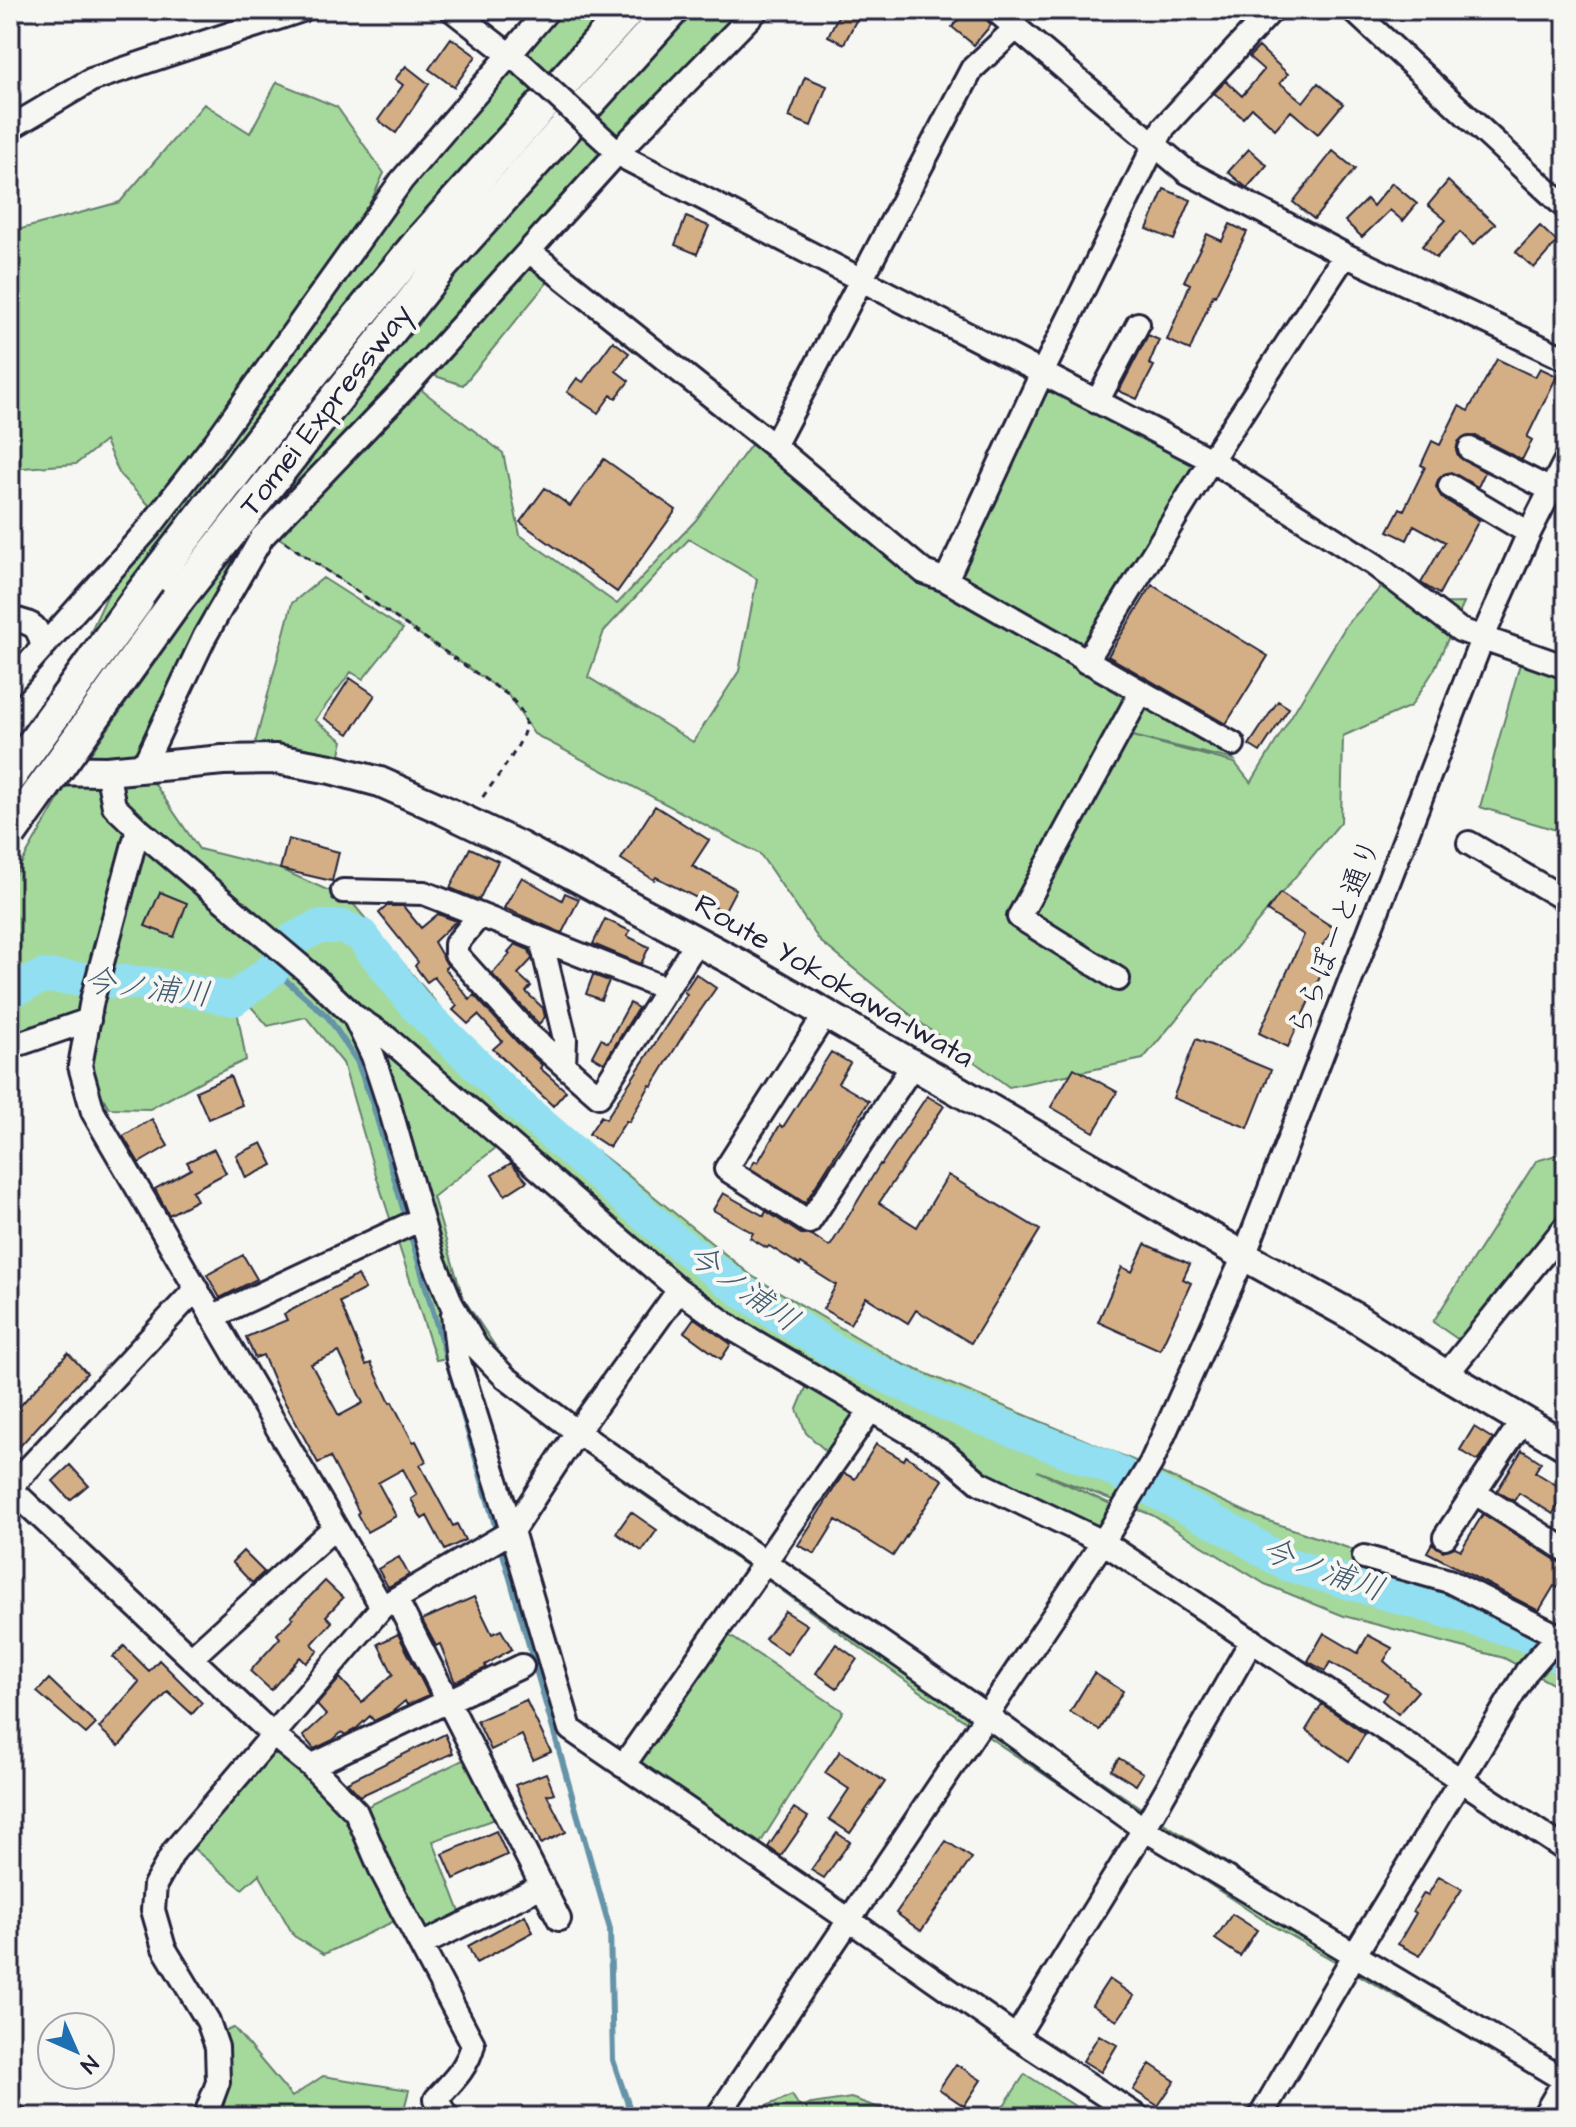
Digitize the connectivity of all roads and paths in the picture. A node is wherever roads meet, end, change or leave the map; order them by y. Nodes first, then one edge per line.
1 (302, 10) edge
2 (452, 10) edge
3 (548, 10) edge
4 (628, 10) edge
5 (672, 10) edge
6 (757, 10) edge
7 (995, 10) edge
8 (1272, 10) edge
9 (1353, 10) edge
10 (1016, 28) junction
11 (515, 59) junction
12 (10, 128) edge
13 (1155, 144) junction
14 (614, 149) junction
15 (1566, 208) edge
16 (529, 251) junction
17 (1345, 255) junction
18 (859, 279) junction
19 (1138, 324) dead end
20 (1566, 359) edge
21 (1042, 373) junction
22 (1097, 402) junction
23 (774, 446) junction
24 (1470, 449) dead end
25 (1211, 460) junction
26 (1566, 460) edge
27 (1450, 486) dead end
28 (1551, 490) junction
29 (269, 530) junction
30 (1529, 533) junction
31 (946, 580) junction
32 (10, 618) edge
33 (1482, 639) junction
34 (42, 646) junction
35 (1086, 662) junction
36 (1566, 667) edge
37 (10, 684) edge
38 (1141, 692) junction
39 (1233, 744) dead end
40 (10, 766) edge
41 (143, 767) junction
42 (107, 771) junction
43 (10, 776) edge
44 (466, 821) junction
45 (138, 829) junction
46 (10, 837) edge
47 (1469, 843) dead end
48 (343, 891) dead end
49 (1566, 900) edge
50 (480, 915) junction
51 (541, 939) junction
52 (698, 940) junction
53 (1118, 979) dead end
54 (667, 989) junction
55 (90, 1010) junction
56 (826, 1013) junction
57 (354, 1016) junction
58 (10, 1047) edge
59 (564, 1065) junction
60 (913, 1065) junction
61 (421, 1219) junction
62 (1566, 1226) edge
63 (1244, 1256) junction
64 (196, 1289) junction
65 (679, 1290) junction
66 (452, 1305) junction
67 (212, 1317) junction
68 (1446, 1375) junction
69 (870, 1411) junction
70 (1522, 1421) junction
71 (577, 1432) junction
72 (1566, 1446) edge
73 (10, 1488) edge
74 (1475, 1493) junction
75 (335, 1527) junction
76 (512, 1531) junction
77 (1445, 1537) dead end
78 (1103, 1542) junction
79 (1566, 1550) edge
80 (1364, 1557) dead end
81 (764, 1561) junction
82 (389, 1603) junction
83 (1562, 1634) edge
84 (1252, 1640) junction
85 (191, 1658) junction
86 (522, 1666) dead end
87 (447, 1700) junction
88 (986, 1715) junction
89 (273, 1735) junction
90 (311, 1766) junction
91 (623, 1766) junction
92 (1460, 1780) junction
93 (1144, 1829) junction
94 (1566, 1850) edge
95 (542, 1886) junction
96 (559, 1919) dead end
97 (848, 1919) junction
98 (421, 1945) junction
99 (1355, 1954) junction
100 (1016, 2037) junction
101 (1566, 2079) edge
102 (10, 2113) edge
103 (15, 2117) edge
104 (205, 2117) edge
105 (447, 2117) edge
106 (717, 2117) edge
107 (1138, 2117) edge
108 (1260, 2117) edge
109 (1543, 2117) edge

1 - 12 street
2 - 11 street
3 - 11 street
4 - 43 highway, Tomei Expressway, bridge
5 - 46 highway, Tomei Expressway, bridge
6 - 14 street
7 - 10 street
8 - 13 street
9 - 15 street
10 - 13 street
10 - 18 street
11 - 14 street, bridge
11 - 34 street
13 - 17 street
13 - 21 street
14 - 16 street
14 - 18 street
16 - 23 street
16 - 29 street
17 - 20 street
17 - 25 street
18 - 21 street
18 - 23 street
19 - 22 street
21 - 22 street
21 - 31 street
22 - 25 street
23 - 31 street
24 - 28 street
25 - 33 street
25 - 35 street
26 - 28 street, ららぽーと通り
27 - 30 street
28 - 30 street, ららぽーと通り
29 - 41 street
29 - 44 path
30 - 33 street, ららぽーと通り
31 - 35 street
32 - 34 street
33 - 36 street
33 - 63 street, ららぽーと通り
34 - 37 street
35 - 38 street
38 - 39 street
38 - 53 street
40 - 42 main road, Route Yokokawa-Iwata
41 - 42 main road, Route Yokokawa-Iwata
41 - 44 main road, Route Yokokawa-Iwata
42 - 45 street
44 - 52 main road, Route Yokokawa-Iwata
45 - 55 street
45 - 57 street
47 - 49 street
48 - 50 street
50 - 51 street
50 - 59 street
51 - 54 street
51 - 59 street
52 - 54 street
52 - 56 main road, Route Yokokawa-Iwata
54 - 59 street
55 - 58 street
55 - 64 street
56 - 60 main road, Route Yokokawa-Iwata
56 - 60 street
57 - 61 street
57 - 65 street
60 - 63 main road, Route Yokokawa-Iwata
61 - 66 street
61 - 67 street
62 - 68 street
63 - 68 main road, Route Yokokawa-Iwata
63 - 78 street, ららぽーと通り
64 - 67 street
64 - 73 street
65 - 69 street
65 - 71 street
66 - 71 street
66 - 76 street
67 - 75 street
68 - 70 main road, Route Yokokawa-Iwata
69 - 78 street
69 - 81 street
70 - 72 main road, Route Yokokawa-Iwata
70 - 74 street
71 - 76 street
71 - 81 street
73 - 85 street
74 - 77 street
74 - 79 street
75 - 82 street
75 - 85 street
76 - 82 street
76 - 91 street
78 - 84 street
78 - 88 street, ららぽーと通り
80 - 83 street
81 - 88 street
81 - 91 street
82 - 87 street
82 - 89 street
83 - 92 street
84 - 92 street
84 - 93 street
85 - 89 street
86 - 87 street
87 - 90 street
87 - 95 street
88 - 93 street
88 - 97 street, ららぽーと通り
89 - 90 street
89 - 104 street
90 - 98 street
91 - 97 street
92 - 94 street
92 - 99 street
93 - 99 street
93 - 100 street
95 - 96 street
95 - 98 street
97 - 100 street
97 - 106 street, ららぽーと通り
98 - 105 street
99 - 101 street
99 - 108 street
100 - 107 street
101 - 109 street
102 - 103 street

